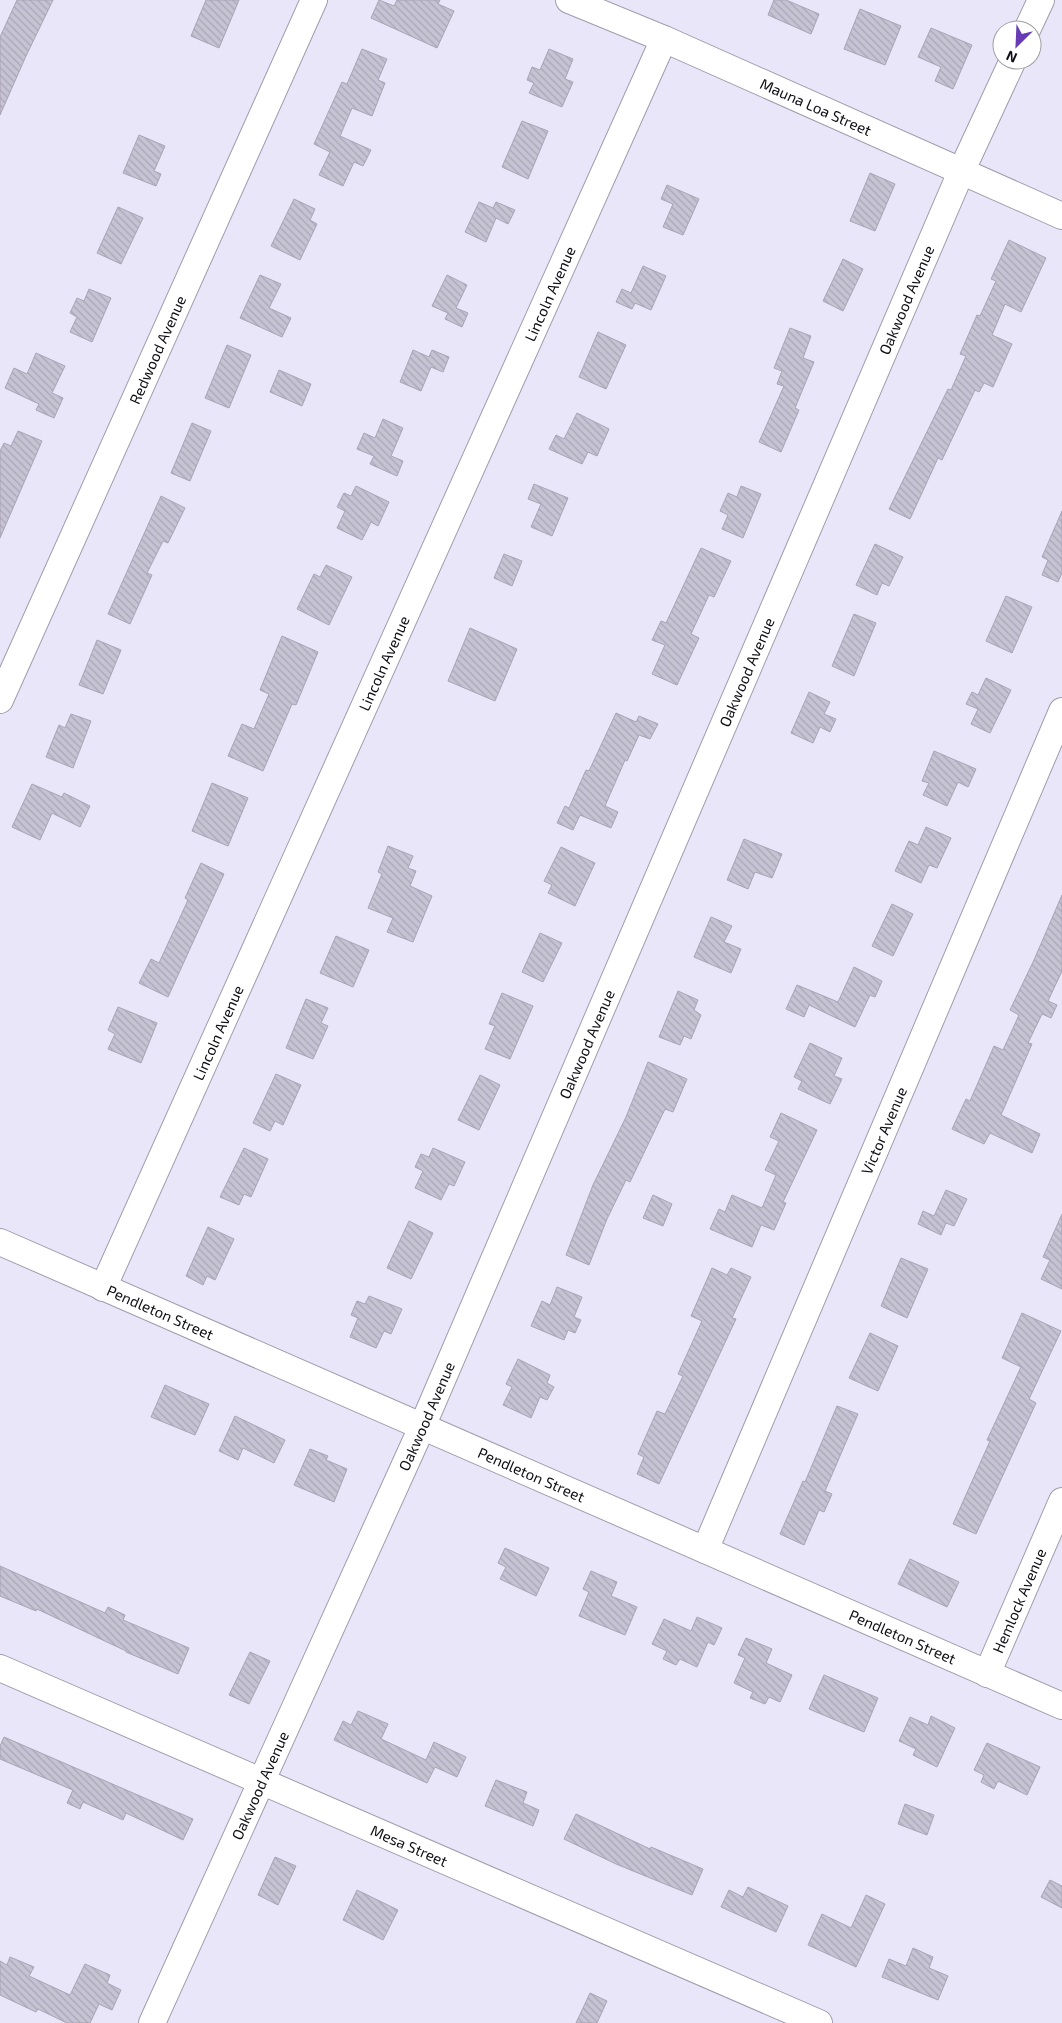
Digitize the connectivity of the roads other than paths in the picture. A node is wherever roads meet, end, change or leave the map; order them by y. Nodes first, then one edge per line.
1 (314, 0) edge
2 (569, 0) edge
3 (1042, 0) edge
4 (1032, 20) edge
5 (664, 39) junction
6 (1008, 70) edge
7 (961, 172) junction
8 (1062, 216) edge
9 (0, 700) edge
10 (1062, 711) edge
11 (0, 1242) edge
12 (103, 1288) junction
13 (422, 1427) junction
14 (1062, 1501) edge
15 (705, 1550) junction
16 (0, 1668) edge
17 (987, 1674) junction
18 (1062, 1706) edge
19 (260, 1782) junction
20 (152, 2023) edge
21 (819, 2023) edge

1 - 9 street, Redwood Avenue
2 - 5 street, Mauna Loa Street
3 - 4 street
5 - 7 street, Mauna Loa Street
5 - 12 street, Lincoln Avenue
6 - 7 street, Oakwood Avenue
7 - 8 street, Mauna Loa Street
7 - 13 street, Oakwood Avenue
10 - 15 street, Victor Avenue
11 - 12 street, Pendleton Street
12 - 13 street, Pendleton Street
13 - 15 street, Pendleton Street
13 - 19 street, Oakwood Avenue
14 - 17 street, Hemlock Avenue
15 - 17 street, Pendleton Street
16 - 19 street, Mesa Street
17 - 18 street, Pendleton Street
19 - 20 street, Oakwood Avenue
19 - 21 street, Mesa Street

